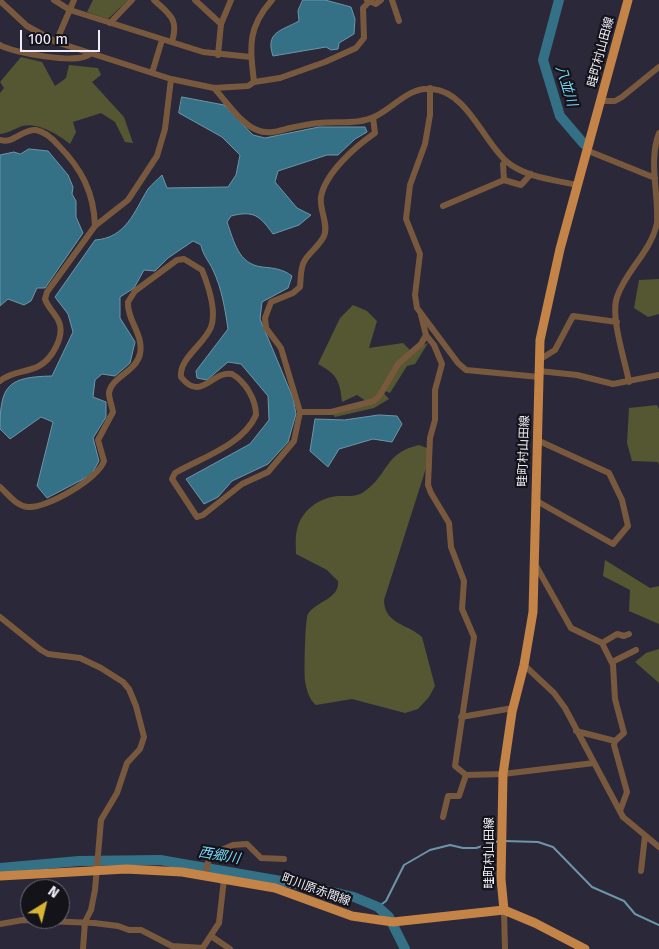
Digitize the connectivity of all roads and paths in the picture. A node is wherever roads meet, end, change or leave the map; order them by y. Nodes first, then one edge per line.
1 (54, 0) edge
2 (74, 0) edge
3 (132, 0) edge
4 (154, 0) edge
5 (194, 0) edge
6 (231, 0) edge
7 (272, 0) edge
8 (381, 0) edge
9 (392, 0) edge
10 (628, 0) edge
11 (0, 1) edge
12 (368, 1) edge
13 (70, 10) junction
14 (398, 21) dead end
15 (110, 23) junction
16 (220, 24) junction
17 (162, 40) junction
18 (56, 42) junction
19 (172, 42) junction
20 (0, 45) edge
21 (90, 54) junction
22 (218, 55) junction
23 (251, 57) junction
24 (659, 67) edge
25 (152, 73) junction
26 (171, 79) junction
27 (254, 82) junction
28 (214, 88) junction
29 (430, 88) junction
30 (600, 101) junction
31 (372, 118) junction
32 (659, 133) edge
33 (0, 140) edge
34 (586, 150) junction
35 (506, 160) junction
36 (531, 174) junction
37 (655, 178) junction
38 (504, 180) junction
39 (577, 185) junction
40 (443, 206) dead end
41 (96, 226) junction
42 (421, 314) junction
43 (617, 322) junction
44 (426, 335) junction
45 (539, 360) junction
46 (539, 374) junction
47 (659, 376) edge
48 (0, 381) edge
49 (629, 382) junction
50 (300, 412) junction
51 (537, 440) junction
52 (0, 487) edge
53 (535, 500) junction
54 (535, 564) junction
55 (0, 617) edge
56 (629, 634) dead end
57 (602, 643) junction
58 (636, 650) dead end
59 (612, 662) junction
60 (524, 665) junction
61 (513, 708) junction
62 (461, 717) junction
63 (576, 731) junction
64 (615, 741) junction
65 (594, 763) junction
66 (503, 774) junction
67 (466, 775) junction
68 (620, 811) junction
69 (443, 817) dead end
70 (645, 836) junction
71 (659, 847) edge
72 (284, 859) dead end
73 (97, 867) junction
74 (641, 871) dead end
75 (0, 876) edge
76 (205, 876) junction
77 (224, 879) junction
78 (504, 910) junction
79 (85, 922) junction
80 (0, 924) edge
81 (212, 936) junction
82 (202, 948) edge
83 (83, 949) edge
84 (230, 949) edge
85 (505, 949) edge
86 (585, 949) edge

1 - 13 street
2 - 13 street
3 - 15 street
4 - 19 street
5 - 16 street
6 - 16 street
7 - 23 street
8 - 12 street
9 - 14 street
10 - 30 main road, 畦町村山田線
11 - 18 street
12 - 27 street
13 - 15 street
13 - 18 street
15 - 17 street
16 - 22 street
17 - 19 street
17 - 25 street
18 - 21 street
19 - 22 street
20 - 21 street
21 - 25 street
22 - 23 street
23 - 27 street
24 - 30 street
25 - 26 street
26 - 28 street
26 - 41 street
27 - 28 street
28 - 31 street
29 - 31 street
29 - 35 street
29 - 42 street
30 - 34 main road, 畦町村山田線
31 - 50 street
32 - 37 street
33 - 41 street
34 - 37 street
34 - 39 main road, 畦町村山田線
35 - 36 street
35 - 38 street
36 - 38 street
36 - 39 street
37 - 43 street
38 - 40 street
39 - 45 main road, 畦町村山田線
41 - 48 street
42 - 44 street
42 - 46 street
43 - 45 street
43 - 49 street
44 - 50 street
44 - 62 street
45 - 46 main road, 畦町村山田線
46 - 49 street
46 - 51 main road, 畦町村山田線
47 - 49 street
50 - 52 street
51 - 53 main road, 畦町村山田線
51 - 53 street
53 - 54 main road, 畦町村山田線
54 - 57 street
54 - 60 main road, 畦町村山田線
55 - 73 street
56 - 57 street
57 - 59 street
58 - 59 street
59 - 64 street
60 - 61 main road, 畦町村山田線
60 - 63 street
61 - 62 street
61 - 66 main road, 畦町村山田線
62 - 67 street
63 - 64 street
63 - 65 street
64 - 68 street
65 - 66 street
65 - 68 street
66 - 67 street
66 - 78 main road, 畦町村山田線
67 - 69 street
68 - 70 street
70 - 71 street
70 - 74 street
72 - 76 street
73 - 75 main road, 町川原赤間線
73 - 76 main road, 町川原赤間線
73 - 79 street
76 - 77 main road, 町川原赤間線
77 - 78 main road, 町川原赤間線
77 - 81 street
78 - 85 street
78 - 86 main road, 町川原赤間線
79 - 80 street
79 - 82 street
79 - 83 street
81 - 82 street
81 - 84 street

